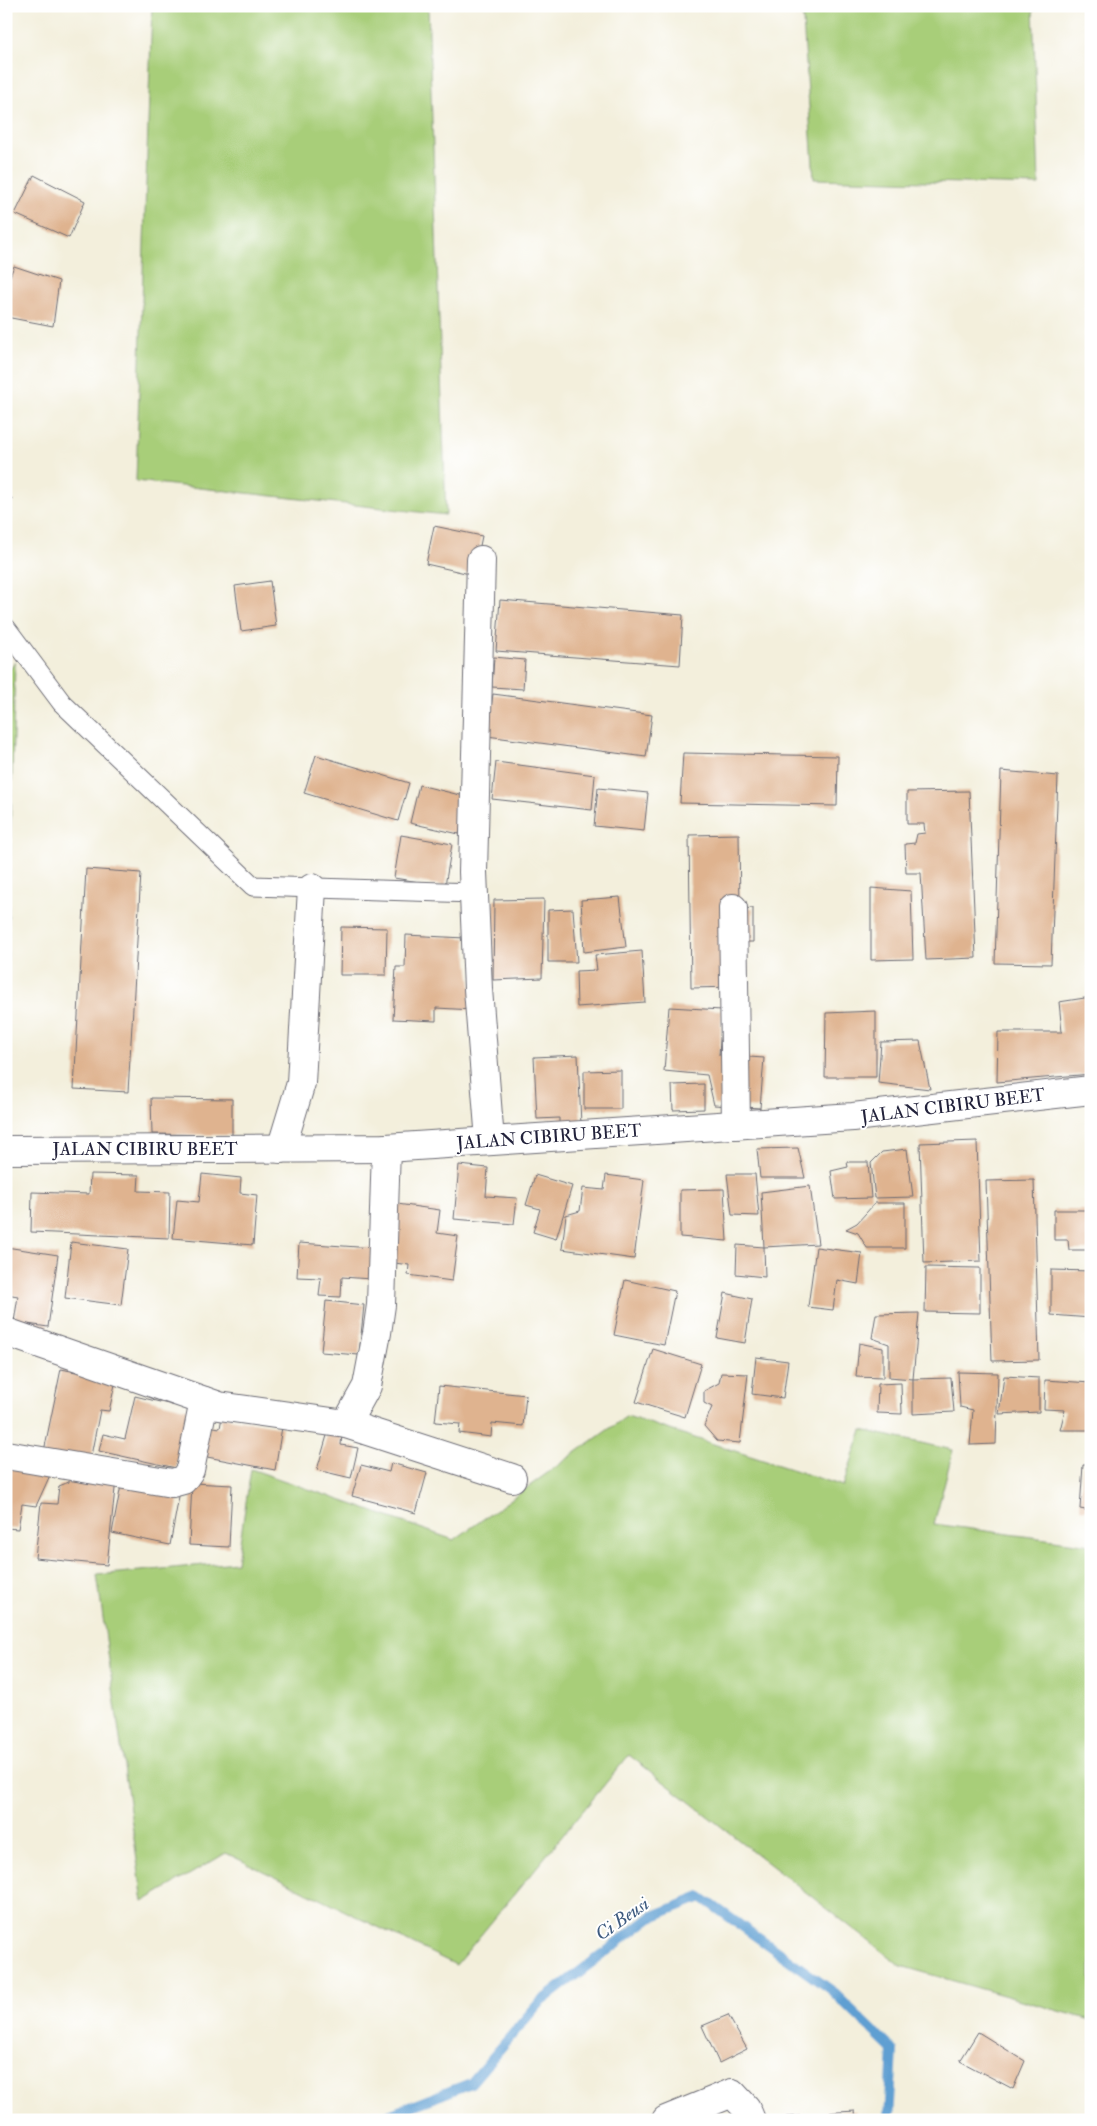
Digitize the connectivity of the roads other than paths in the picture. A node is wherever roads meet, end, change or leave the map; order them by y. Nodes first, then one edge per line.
1 (482, 560) dead end
2 (6, 628) edge
3 (312, 888) junction
4 (474, 893) junction
5 (733, 908) dead end
6 (1091, 1090) edge
7 (736, 1125) junction
8 (490, 1141) junction
9 (386, 1148) junction
10 (281, 1149) junction
11 (6, 1150) edge
12 (6, 1332) edge
13 (204, 1401) junction
14 (346, 1424) junction
15 (6, 1455) edge
16 (512, 1478) dead end
17 (666, 2120) edge
18 (751, 2120) edge

1 - 4 street
2 - 3 lane
3 - 4 lane
3 - 10 street
4 - 8 street
5 - 7 street
6 - 7 street, JALAN CIBIRU BEET
7 - 8 street, JALAN CIBIRU BEET
8 - 9 street, JALAN CIBIRU BEET
9 - 10 street, JALAN CIBIRU BEET
9 - 14 street
10 - 11 street, JALAN CIBIRU BEET
12 - 13 street
13 - 14 street
13 - 15 street
14 - 16 street
17 - 18 street

